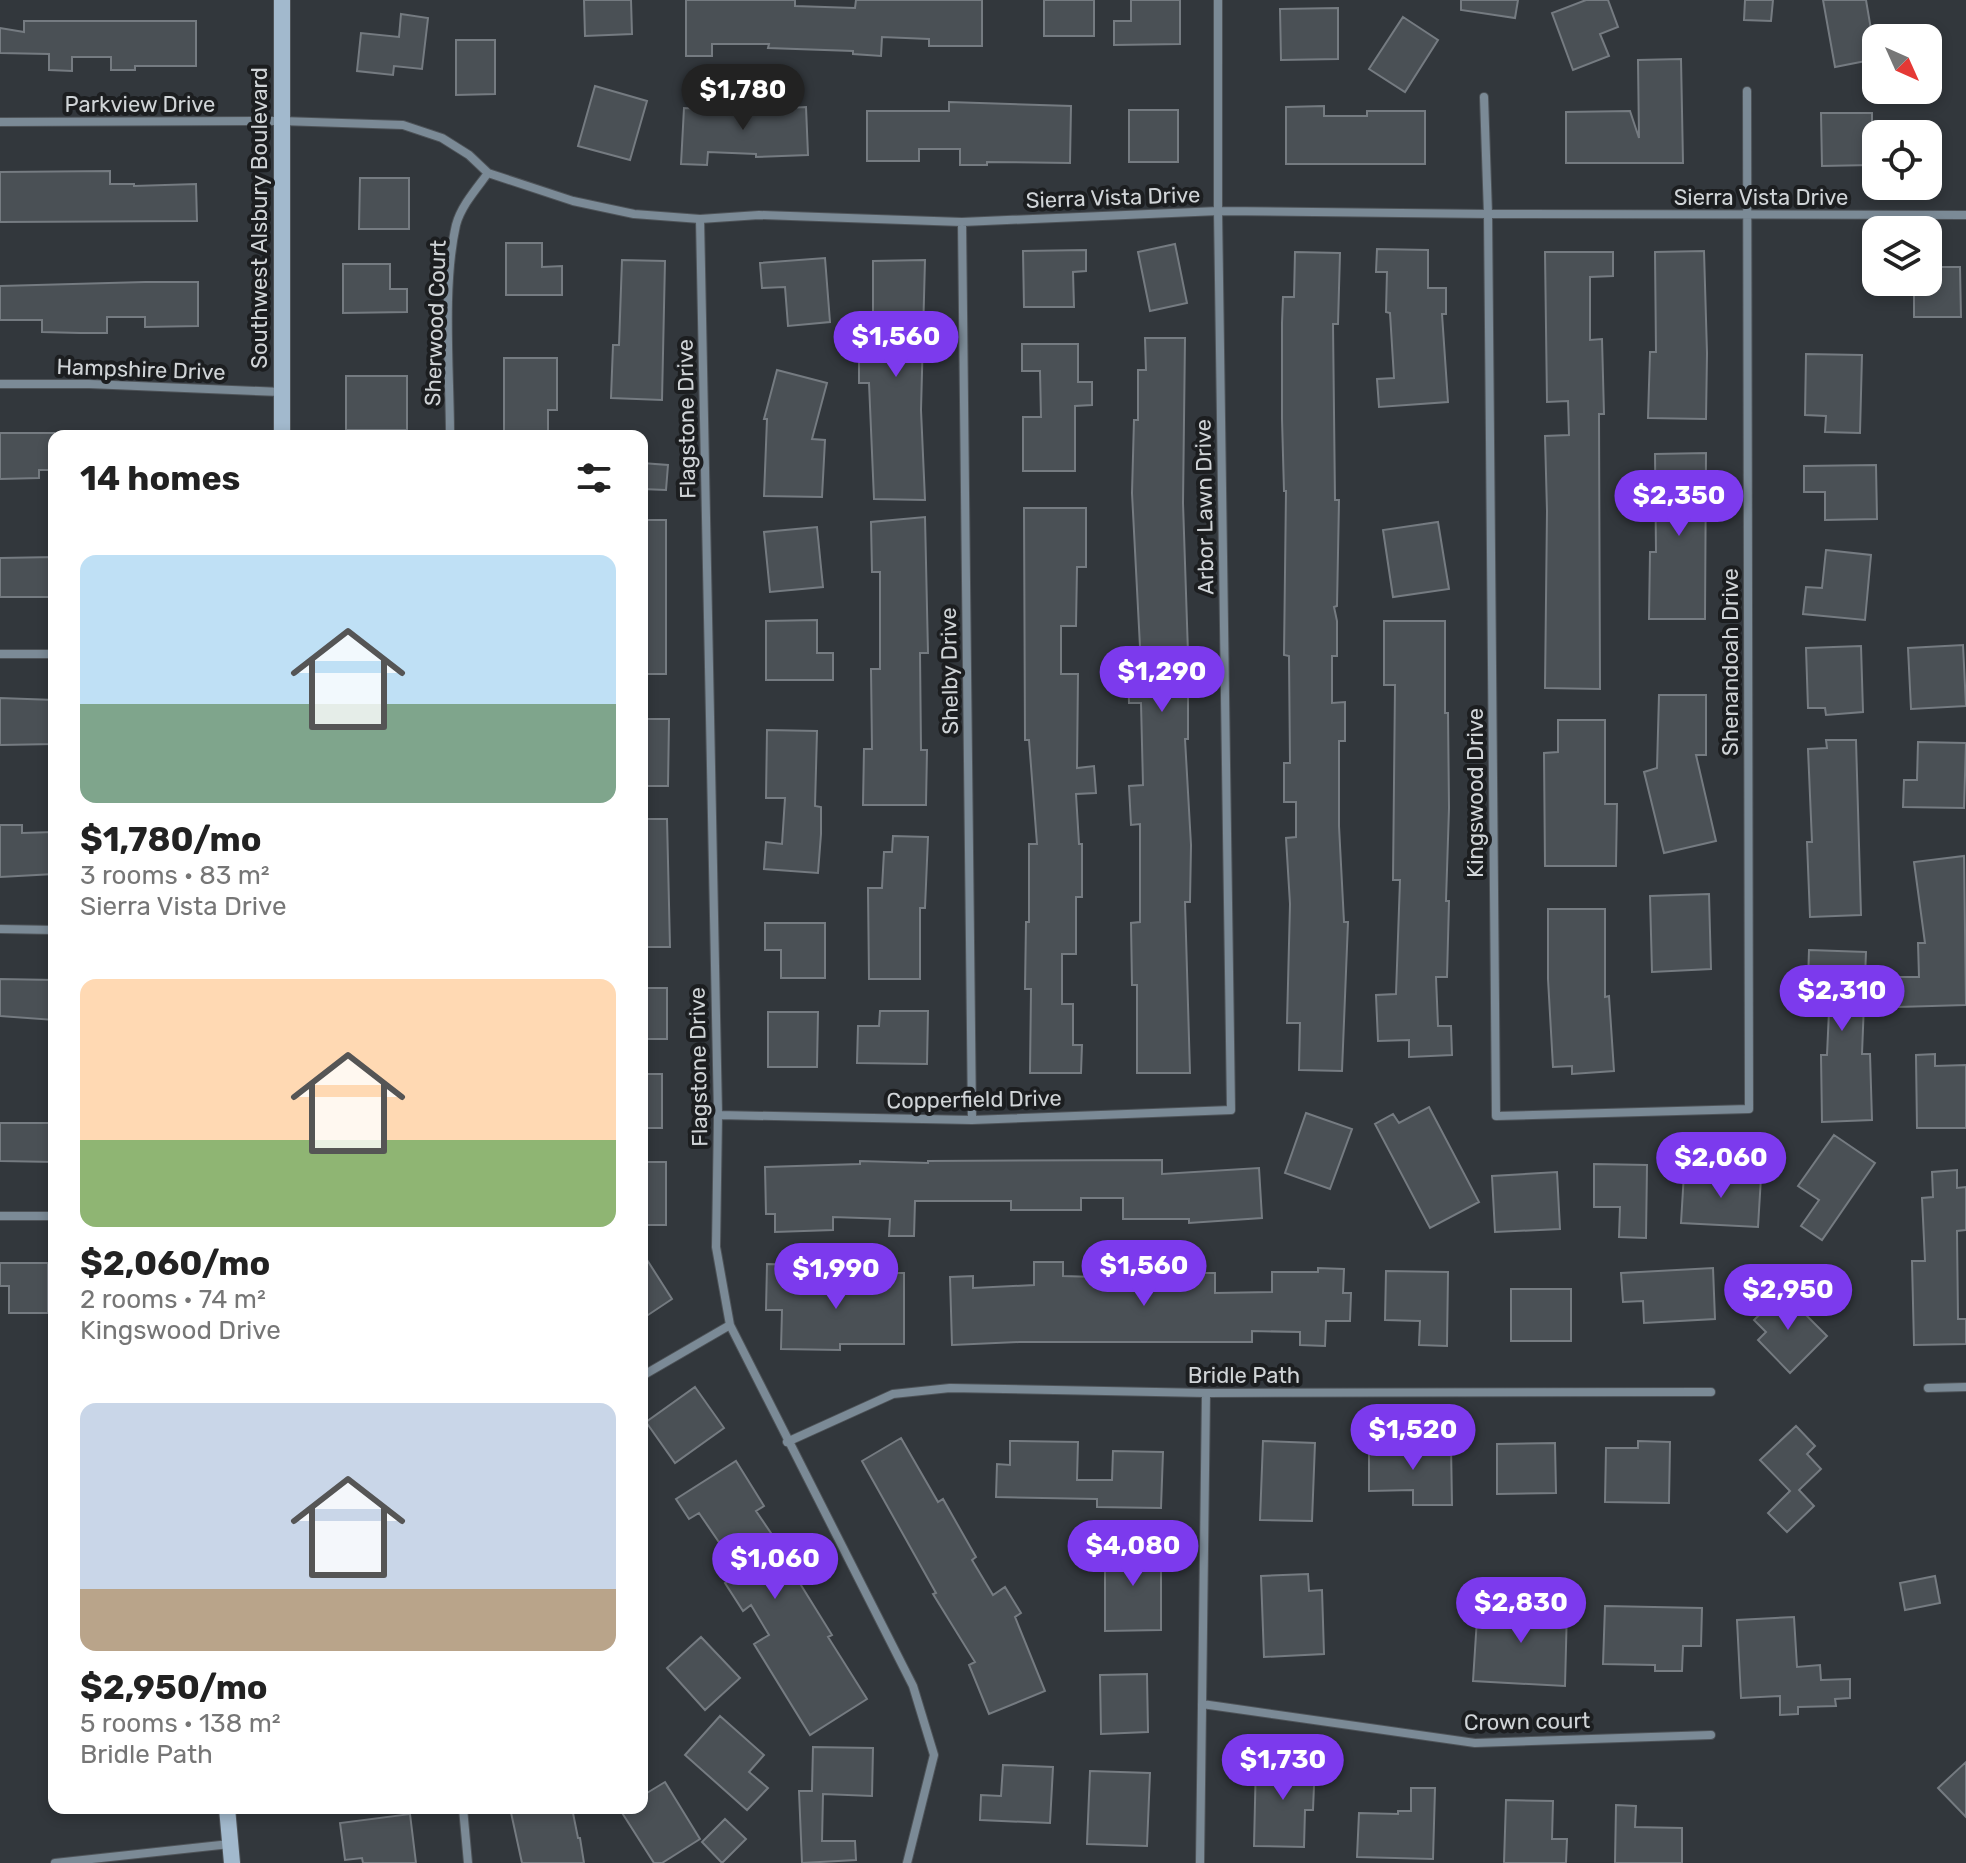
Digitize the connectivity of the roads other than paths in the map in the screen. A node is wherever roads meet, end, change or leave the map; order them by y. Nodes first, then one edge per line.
1 (282, 0) edge
2 (1218, 0) edge
3 (1747, 91) dead end
4 (1484, 97) dead end
5 (281, 121) junction
6 (0, 122) edge
7 (488, 173) junction
8 (1218, 211) junction
9 (1488, 214) junction
10 (1747, 215) junction
11 (1966, 215) edge
12 (700, 219) junction
13 (962, 222) junction
14 (0, 384) edge
15 (281, 392) junction
16 (282, 430) edge
17 (450, 430) edge
18 (0, 654) edge
19 (48, 654) edge
20 (0, 929) edge
21 (48, 930) edge
22 (1749, 1109) joint
23 (1231, 1110) joint
24 (718, 1115) junction
25 (972, 1120) junction
26 (0, 1216) edge
27 (48, 1216) edge
28 (730, 1325) junction
29 (648, 1373) edge
30 (1966, 1387) edge
31 (1928, 1388) dead end
32 (1711, 1392) dead end
33 (1206, 1393) junction
34 (787, 1442) junction
35 (1202, 1704) junction
36 (1711, 1735) dead end
37 (228, 1814) edge
38 (464, 1814) edge
39 (230, 1844) junction
40 (55, 1863) edge
41 (232, 1863) edge
42 (468, 1863) edge
43 (907, 1863) edge
44 (1200, 1863) edge

1 - 5 main road, Southwest Alsbury Boulevard
2 - 8 street, Arbor Lawn Drive
3 - 10 street, Shenandoah Drive
4 - 9 street
5 - 6 street, Parkview Drive
5 - 7 street, Sierra Vista Drive
5 - 15 main road, Southwest Alsbury Boulevard
7 - 12 street, Sierra Vista Drive
7 - 17 street, Sherwood Court
8 - 9 street, Sierra Vista Drive
8 - 13 street, Sierra Vista Drive
8 - 23 street, Arbor Lawn Drive
9 - 10 street, Sierra Vista Drive
9 - 22 street, Kingswood Drive
10 - 11 street, Sierra Vista Drive
10 - 22 street, Shenandoah Drive
12 - 13 street, Sierra Vista Drive
12 - 24 street, Flagstone Drive
13 - 25 street, Shelby Drive
14 - 15 street, Hampshire Drive
15 - 16 main road, Southwest Alsbury Boulevard
18 - 19 street
20 - 21 street
23 - 25 street, Copperfield Drive
24 - 25 street, Copperfield Drive
24 - 28 street, Flagstone Drive
26 - 27 street
28 - 29 street
28 - 34 street, Flagstone Drive
30 - 31 street
32 - 33 street, Bridle Path
33 - 34 street, Bridle Path
33 - 35 street
34 - 43 street, Flagstone Drive
35 - 36 street, Crown court
35 - 44 street
37 - 39 main road
38 - 42 street
39 - 40 street
39 - 41 main road

